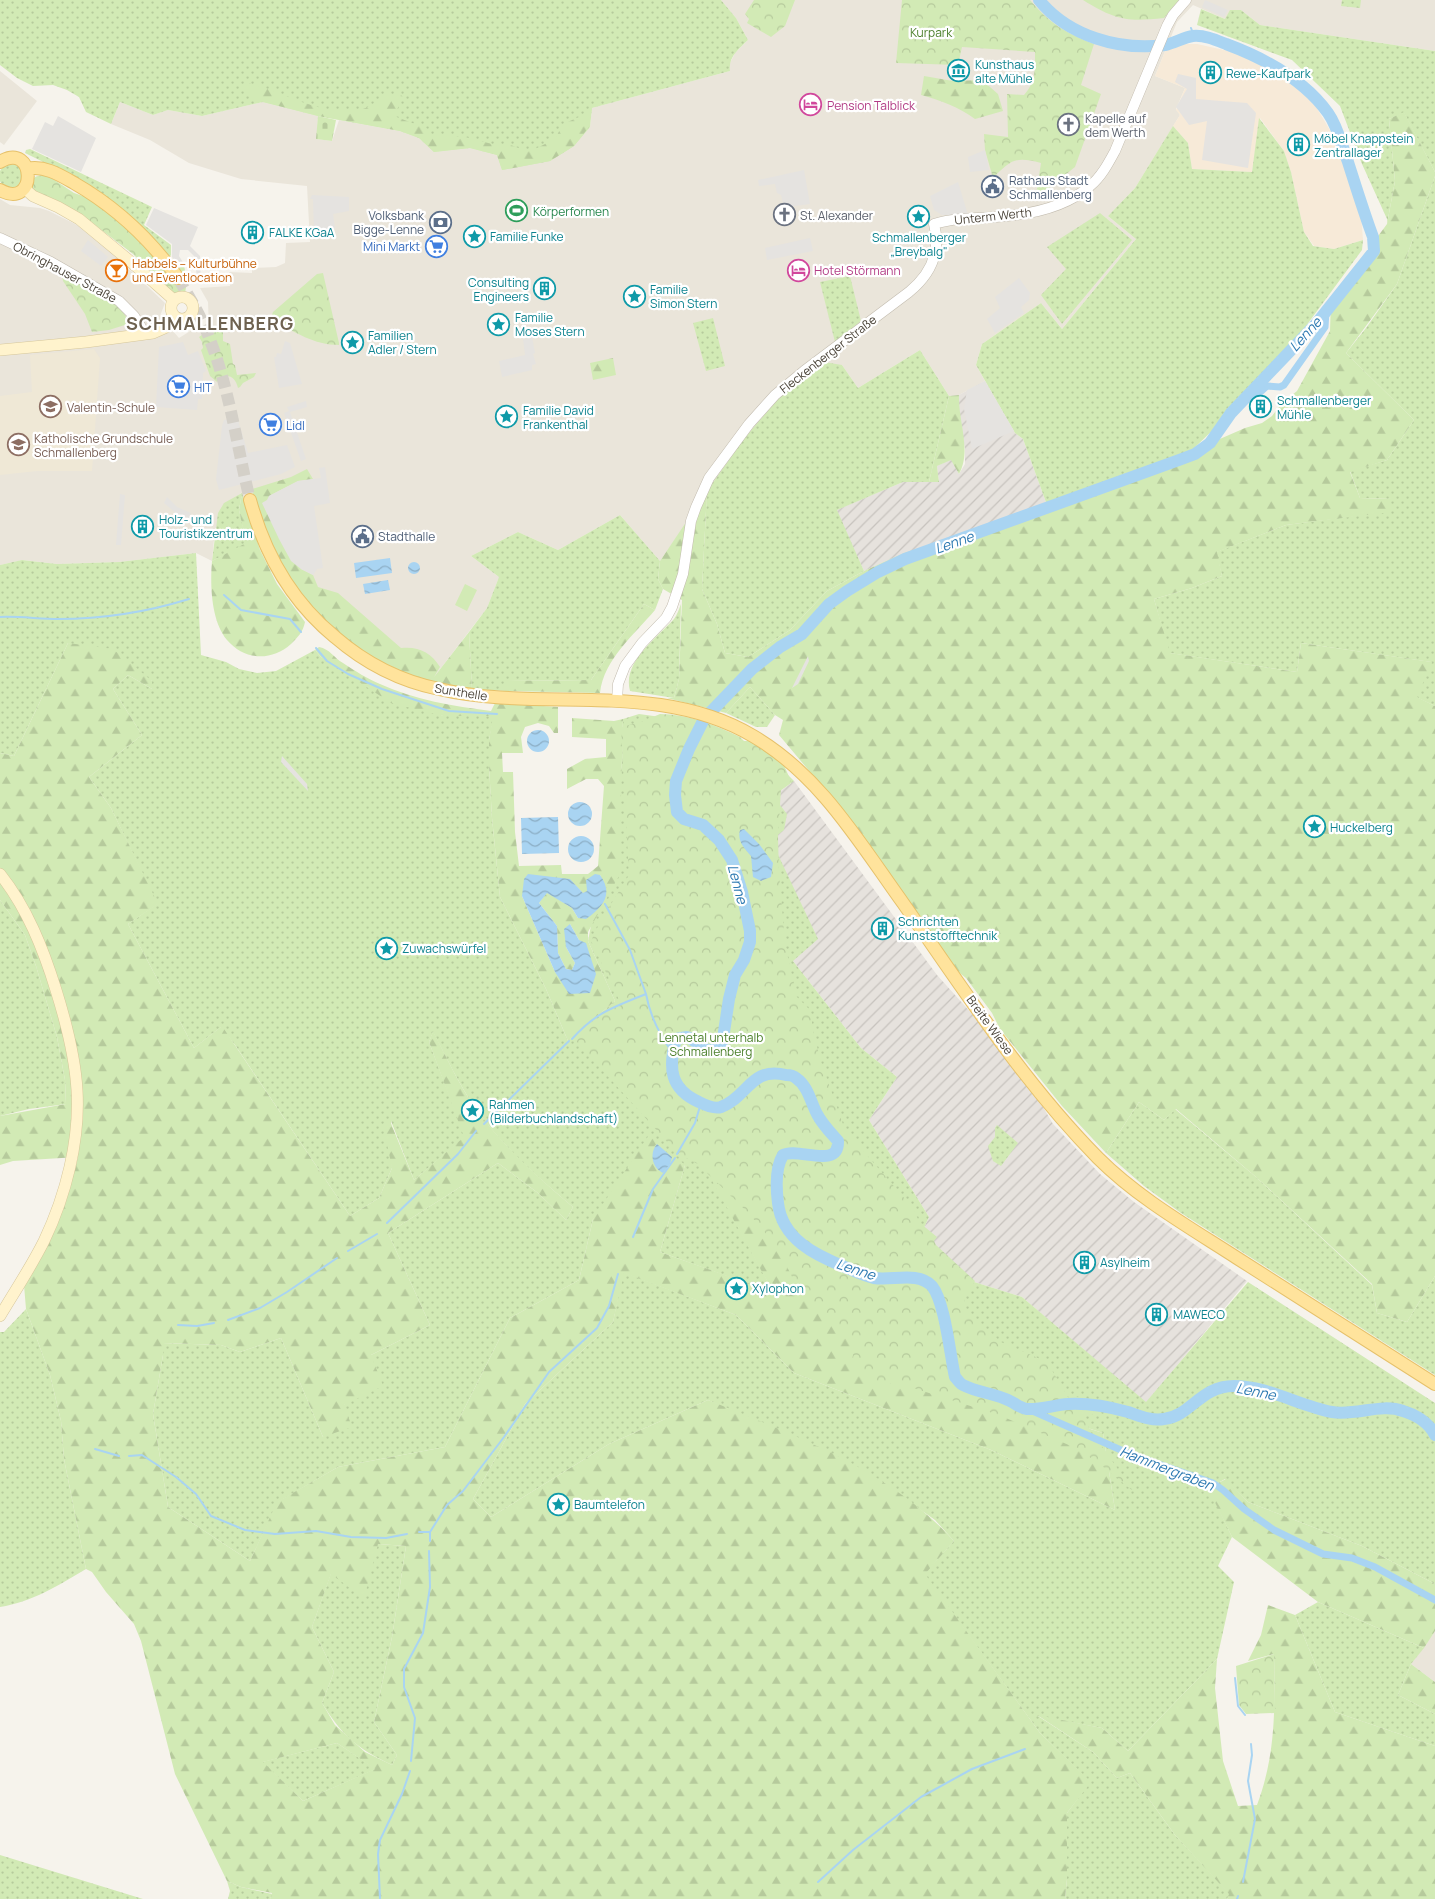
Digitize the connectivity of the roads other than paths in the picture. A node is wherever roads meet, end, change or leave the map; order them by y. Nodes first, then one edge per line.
1 (1186, 0) edge
2 (0, 161) edge
3 (27, 169) junction
4 (24, 188) junction
5 (0, 190) edge
6 (934, 224) joint
7 (0, 238) edge
8 (178, 278) tunnel mouth
9 (174, 300) junction
10 (176, 318) junction
11 (142, 334) junction
12 (0, 350) edge
13 (250, 500) tunnel mouth
14 (617, 701) junction
15 (666, 706) joint
16 (0, 874) edge
17 (0, 1316) edge
18 (1435, 1384) edge

1 - 6 street, Unterm Werth
2 - 3 main road
3 - 4 main road
3 - 8 main road
4 - 5 main road
4 - 9 main road
6 - 14 street, Fleckenberger Straße
7 - 11 street, Obringhauser Straße
9 - 10 main road
9 - 10 main road
10 - 11 main road
11 - 12 main road
13 - 14 main road, Sunthelle
14 - 15 main road, Sunthelle
15 - 18 main road, Breite Wiese
16 - 17 main road

